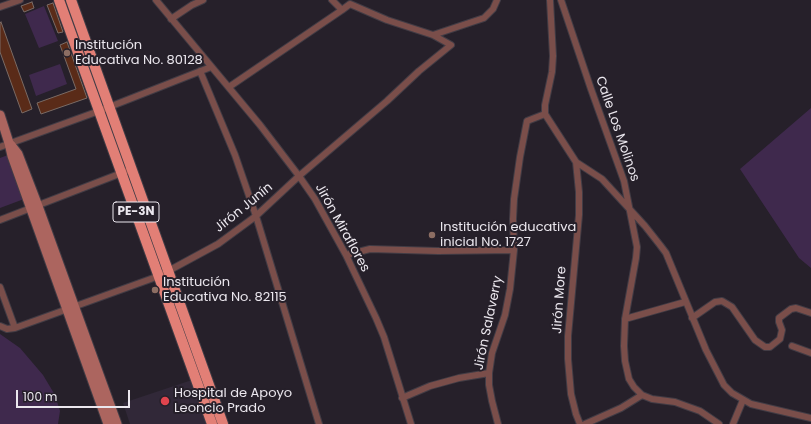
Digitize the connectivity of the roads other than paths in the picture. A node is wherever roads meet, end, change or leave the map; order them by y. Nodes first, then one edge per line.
1 (20, 0) edge
2 (59, 0) edge
3 (71, 0) edge
4 (156, 0) edge
5 (203, 0) edge
6 (332, 0) edge
7 (497, 0) edge
8 (550, 0) edge
9 (561, 0) edge
10 (352, 2) edge
11 (0, 7) edge
12 (342, 10) junction
13 (171, 19) junction
14 (433, 35) junction
15 (211, 67) junction
16 (200, 71) junction
17 (229, 87) junction
18 (109, 106) junction
19 (99, 111) junction
20 (545, 114) junction
21 (0, 115) edge
22 (10, 143) junction
23 (0, 147) edge
24 (576, 162) junction
25 (127, 171) junction
26 (299, 176) junction
27 (34, 208) junction
28 (630, 210) junction
29 (256, 216) junction
30 (0, 220) edge
31 (514, 250) junction
32 (346, 255) junction
33 (168, 270) junction
34 (159, 276) junction
35 (1, 291) edge
36 (685, 302) junction
37 (71, 308) junction
38 (811, 312) edge
39 (692, 318) junction
40 (625, 319) junction
41 (0, 326) edge
42 (15, 328) junction
43 (792, 346) dead end
44 (811, 353) edge
45 (489, 373) junction
46 (642, 396) junction
47 (402, 398) junction
48 (743, 400) junction
49 (811, 418) edge
50 (108, 424) edge
51 (117, 424) edge
52 (212, 424) edge
53 (223, 424) edge
54 (318, 424) edge
55 (410, 424) edge
56 (498, 424) edge
57 (580, 424) edge
58 (585, 424) edge
59 (719, 424) edge
60 (733, 424) edge

1 - 11 street
2 - 19 highway, PE-3N
3 - 18 highway, PE-3N
4 - 13 street, Jirón Miraflores
5 - 13 street
6 - 12 street
7 - 14 street
8 - 20 street
9 - 28 street, Calle Los Molinos
10 - 12 street
10 - 14 street
12 - 17 street
13 - 15 street, Jirón Miraflores
14 - 26 street, Jirón Junín
15 - 16 street
15 - 17 street, Jirón Miraflores
16 - 18 street
16 - 29 street
17 - 26 street, Jirón Miraflores
18 - 19 street
18 - 25 highway, PE-3N
19 - 22 street
19 - 25 highway, PE-3N
20 - 24 street, Jirón More
20 - 31 street, Jirón Salaverry
21 - 22 main road
22 - 23 street
22 - 27 main road
24 - 28 street
24 - 57 street, Jirón More
25 - 27 street
25 - 33 highway, PE-3N
25 - 34 highway, PE-3N
26 - 29 street, Jirón Junín
26 - 32 street, Jirón Miraflores
27 - 30 street
27 - 37 main road
28 - 36 street
28 - 40 street, Calle Los Molinos
29 - 33 street, Jirón Junín
29 - 54 street
31 - 32 street
31 - 45 street, Jirón Salaverry
32 - 47 street, Jirón Miraflores
33 - 34 street, Jirón Junín
33 - 53 highway, PE-3N
34 - 37 street, Jirón Junín
34 - 52 highway, PE-3N
35 - 42 street
36 - 39 street
36 - 40 street
37 - 42 street, Jirón Junín
37 - 50 main road
37 - 51 main road
38 - 39 street
39 - 48 street
40 - 46 street, Calle Los Molinos
41 - 42 street
43 - 44 street
45 - 47 street
45 - 56 street, Jirón Salaverry
46 - 58 street
46 - 59 street
47 - 55 street, Jirón Miraflores
48 - 49 street
48 - 60 street

